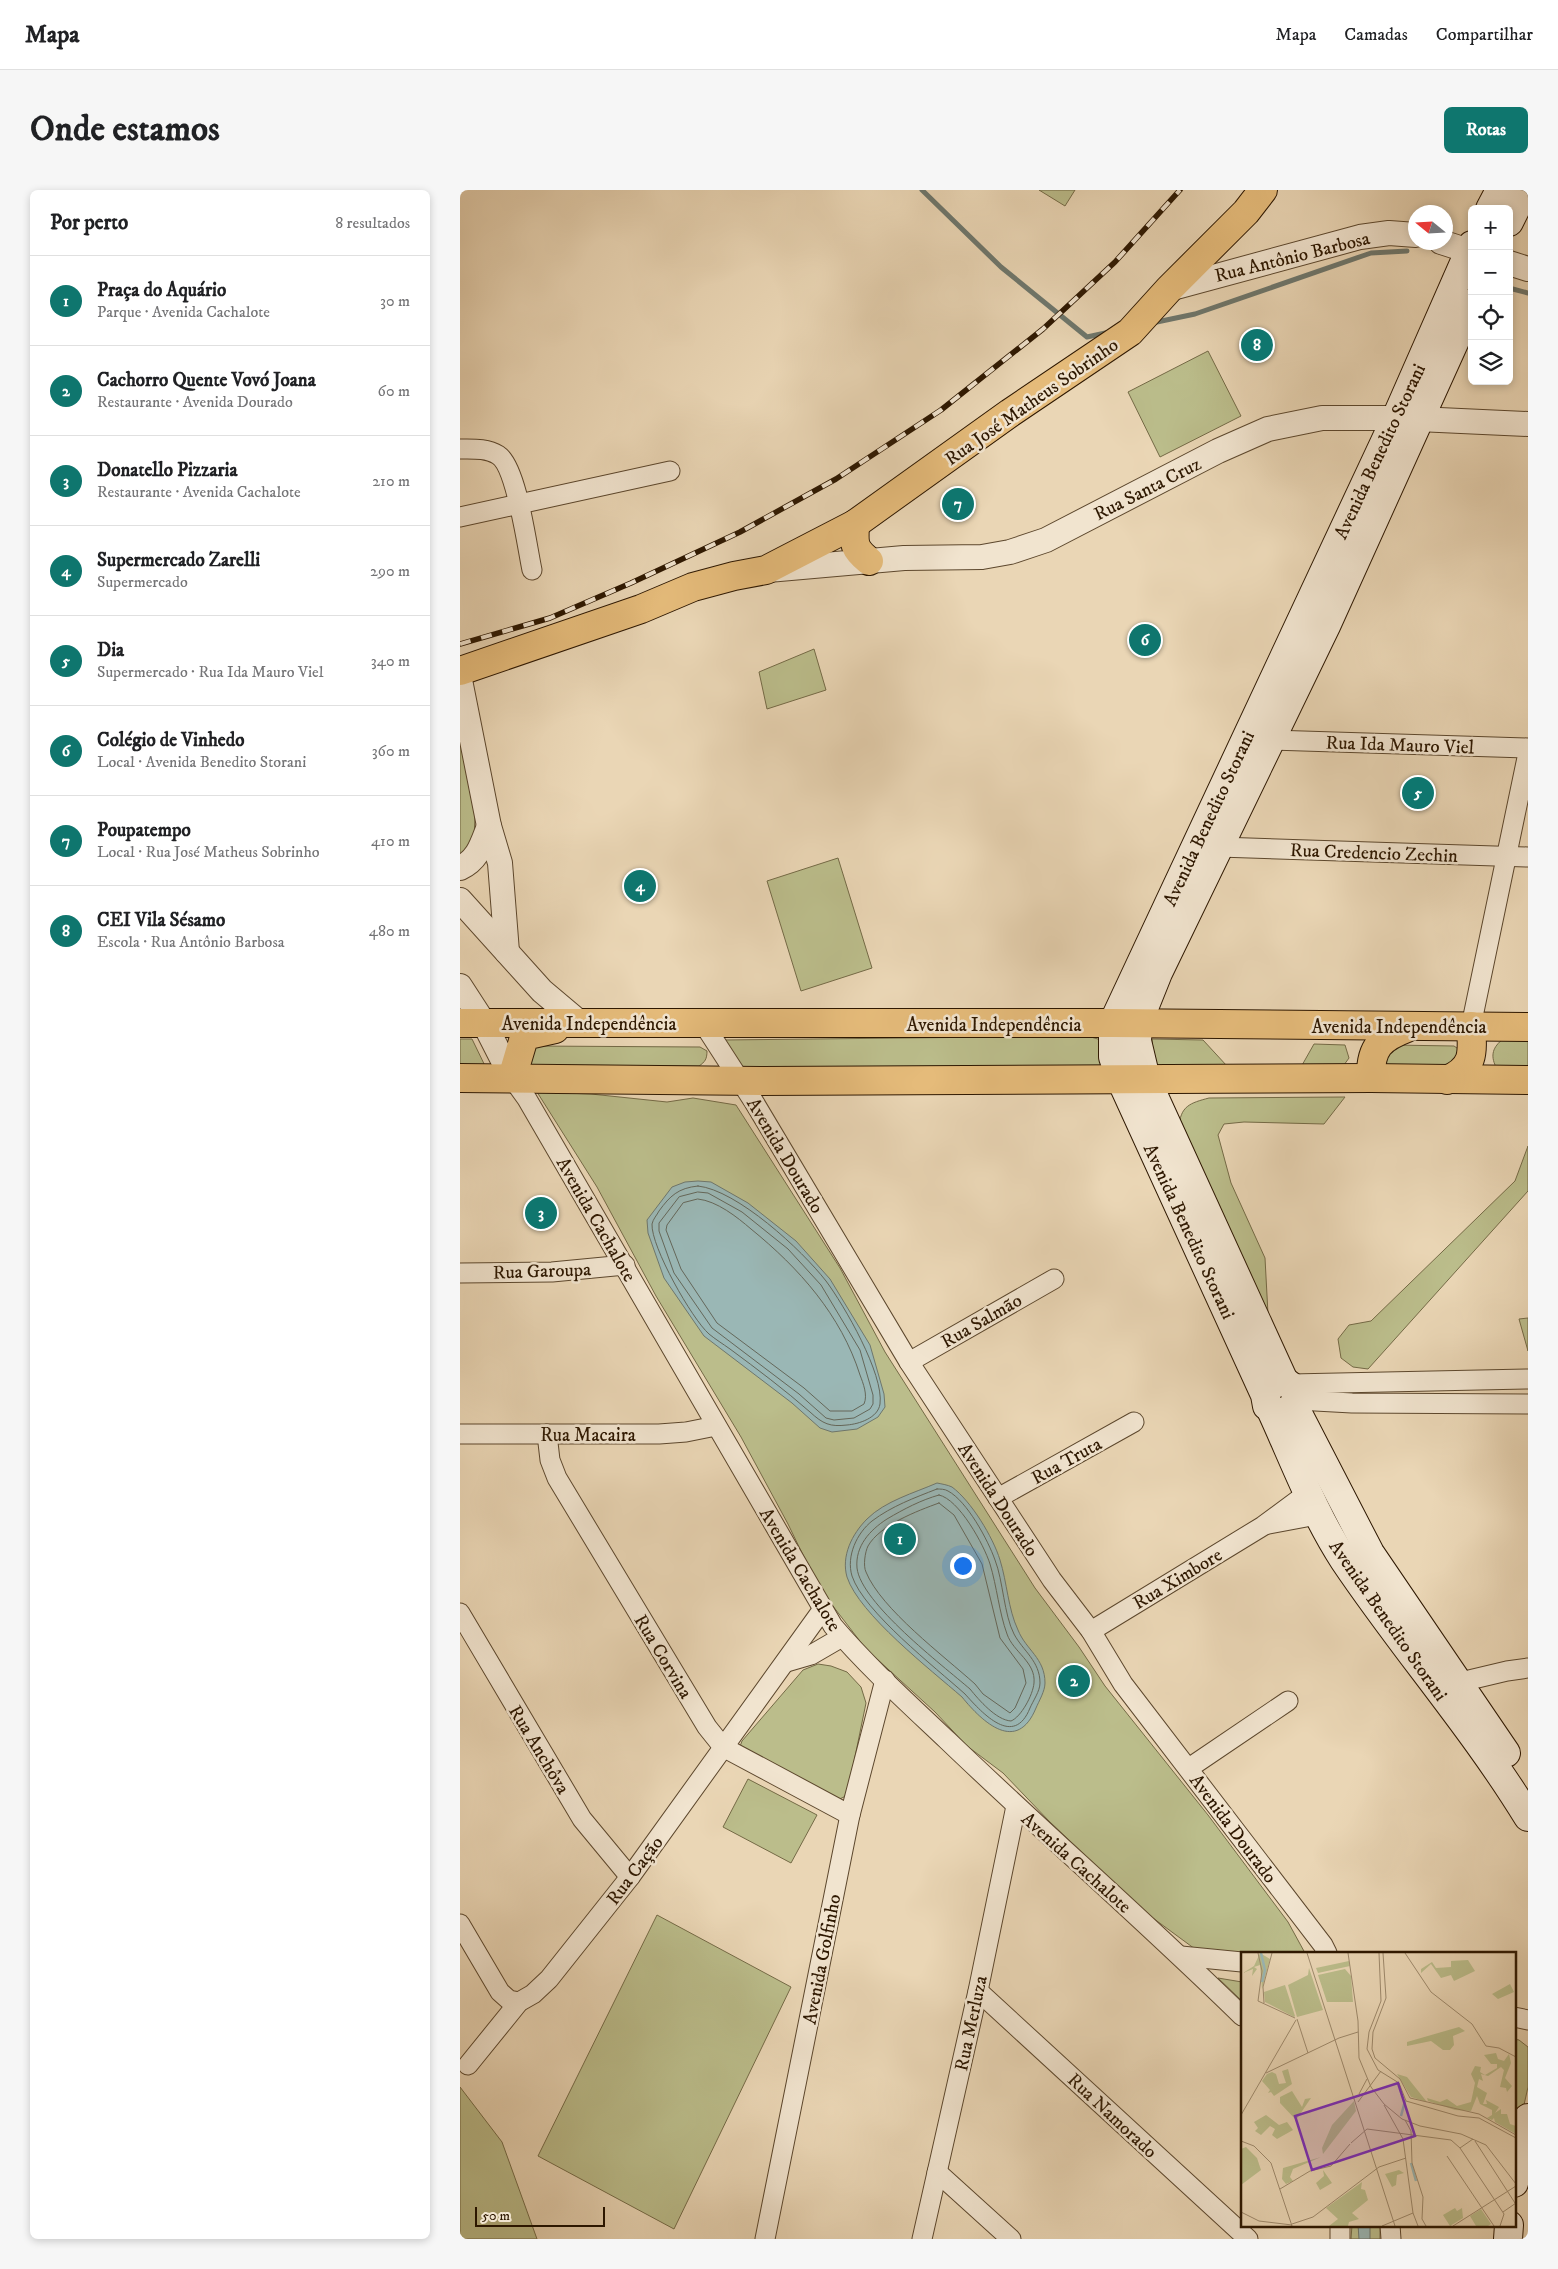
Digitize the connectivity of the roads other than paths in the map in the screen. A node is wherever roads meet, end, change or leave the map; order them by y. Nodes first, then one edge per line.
1 (1263, 190) edge
2 (1500, 190) edge
3 (1525, 190) edge
4 (1492, 205) edge
5 (1513, 214) edge
6 (1408, 235) edge
7 (1453, 245) edge
8 (1468, 248) edge
9 (1471, 250) edge
10 (1513, 264) edge
11 (1528, 269) edge
12 (1169, 288) junction
13 (1468, 310) edge
14 (1408, 419) junction
15 (1528, 424) edge
16 (460, 449) edge
17 (670, 471) dead end
18 (519, 504) junction
19 (460, 517) edge
20 (855, 524) junction
21 (869, 561) junction
22 (532, 570) dead end
23 (766, 570) junction
24 (460, 671) edge
25 (460, 680) edge
26 (1258, 739) junction
27 (1528, 748) edge
28 (1528, 753) edge
29 (489, 826) junction
30 (1207, 847) junction
31 (1505, 857) junction
32 (1528, 857) edge
33 (460, 868) edge
34 (460, 900) edge
35 (506, 952) junction
36 (460, 986) edge
37 (580, 1022) junction
38 (472, 1023) edge
39 (703, 1023) junction
40 (1125, 1023) junction
41 (1470, 1026) junction
42 (1407, 1028) junction
43 (1528, 1028) edge
44 (460, 1078) edge
45 (512, 1078) junction
46 (1371, 1078) junction
47 (1133, 1080) junction
48 (1447, 1080) junction
49 (1528, 1080) edge
50 (741, 1081) junction
51 (624, 1265) junction
52 (460, 1273) edge
53 (1054, 1279) dead end
54 (909, 1362) junction
55 (1528, 1379) edge
56 (1284, 1396) junction
57 (1528, 1404) edge
58 (1134, 1422) dead end
59 (716, 1426) junction
60 (460, 1434) edge
61 (546, 1434) junction
62 (998, 1498) junction
63 (1313, 1503) junction
64 (823, 1609) junction
65 (460, 1613) edge
66 (1091, 1630) junction
67 (842, 1637) junction
68 (787, 1662) junction
69 (1528, 1668) edge
70 (885, 1680) junction
71 (1448, 1685) junction
72 (1288, 1701) dead end
73 (723, 1747) junction
74 (1189, 1768) junction
75 (1528, 1786) edge
76 (1016, 1806) junction
77 (850, 1815) junction
78 (1528, 1817) edge
79 (630, 1877) junction
80 (460, 1924) edge
81 (1326, 1952) edge
82 (1181, 1956) junction
83 (1241, 1962) edge
84 (978, 1991) junction
85 (519, 2002) junction
86 (1241, 2015) edge
87 (468, 2066) dead end
88 (1528, 2118) edge
89 (937, 2172) junction
90 (1516, 2174) edge
91 (1340, 2226) edge
92 (1390, 2226) edge
93 (1509, 2226) edge
94 (765, 2239) edge
95 (922, 2239) edge
96 (1011, 2239) edge
97 (1248, 2239) edge
98 (1340, 2239) edge
99 (1391, 2239) edge
100 (1508, 2239) edge

1 - 12 main road, Rua José Matheus Sobrinho
2 - 4 main road
3 - 5 main road
6 - 12 street, Rua Antônio Barbosa
7 - 8 street
9 - 14 main road, Avenida Benedito Storani
10 - 11 street
12 - 20 main road, Rua José Matheus Sobrinho
13 - 14 main road, Avenida Benedito Storani
14 - 15 street, Rua Santa Cruz
14 - 21 street, Rua Santa Cruz
14 - 26 main road, Avenida Benedito Storani
16 - 18 street
17 - 18 street
18 - 19 street
18 - 22 street
20 - 21 main road
20 - 23 main road, Rua José Matheus Sobrinho
21 - 23 street, Rua Santa Cruz
23 - 24 main road, Rua José Matheus Sobrinho
25 - 29 street
26 - 27 street, Rua Ida Mauro Viel
26 - 30 main road, Avenida Benedito Storani
28 - 31 street
29 - 33 street
29 - 35 street
30 - 31 street, Rua Credencio Zechin
30 - 40 main road, Avenida Benedito Storani
31 - 32 street, Rua Credencio Zechin
31 - 41 street
34 - 35 street
35 - 37 street
36 - 38 street
37 - 38 main road, Avenida Independência
37 - 39 main road, Avenida Independência
37 - 45 main road
38 - 45 street
39 - 40 main road, Avenida Independência
39 - 50 street, Avenida Dourado
40 - 42 main road, Avenida Independência
40 - 47 main road, Avenida Benedito Storani
41 - 42 main road, Avenida Independência
41 - 43 main road, Avenida Independência
41 - 48 main road
42 - 46 main road
44 - 45 main road
45 - 50 main road
45 - 51 street, Avenida Cachalote
46 - 47 main road
46 - 48 main road
47 - 50 main road
47 - 56 main road, Avenida Benedito Storani
48 - 49 main road
50 - 54 street, Avenida Dourado
51 - 52 street, Rua Garoupa
51 - 59 street, Avenida Cachalote
53 - 54 street, Rua Salmão
54 - 62 street, Avenida Dourado
55 - 56 street
56 - 57 street
56 - 63 main road, Avenida Benedito Storani
56 - 71 main road, Avenida Benedito Storani
58 - 62 street, Rua Truta
59 - 61 street, Rua Macaira
59 - 64 street, Avenida Cachalote
60 - 61 street, Rua Macaira
61 - 73 street, Rua Corvina
62 - 66 street, Avenida Dourado
63 - 66 street, Rua Ximbore
63 - 71 main road, Avenida Benedito Storani
64 - 67 street, Avenida Cachalote
64 - 68 street, Rua Cação
65 - 79 street, Rua Anchôva
66 - 74 street, Avenida Dourado
67 - 68 street
67 - 70 street, Avenida Cachalote
68 - 73 street, Rua Cação
69 - 71 street
70 - 76 street, Avenida Cachalote
70 - 77 street, Avenida Golfinho
71 - 75 main road, Avenida Benedito Storani
71 - 78 main road, Avenida Benedito Storani
72 - 74 street
73 - 77 street, Rua Corvina
73 - 79 street, Rua Cação
74 - 81 street, Avenida Dourado
76 - 82 street, Avenida Cachalote
76 - 84 street, Rua Merluza
77 - 94 street, Avenida Golfinho
79 - 85 street, Rua Cação
80 - 85 street
82 - 83 street
82 - 86 street, Avenida Cachalote
84 - 89 street, Rua Merluza
84 - 97 street, Rua Namorado
85 - 87 street, Rua Cação
88 - 90 main road
89 - 95 street, Rua Merluza
89 - 96 street
91 - 98 street
92 - 99 street
93 - 100 main road

